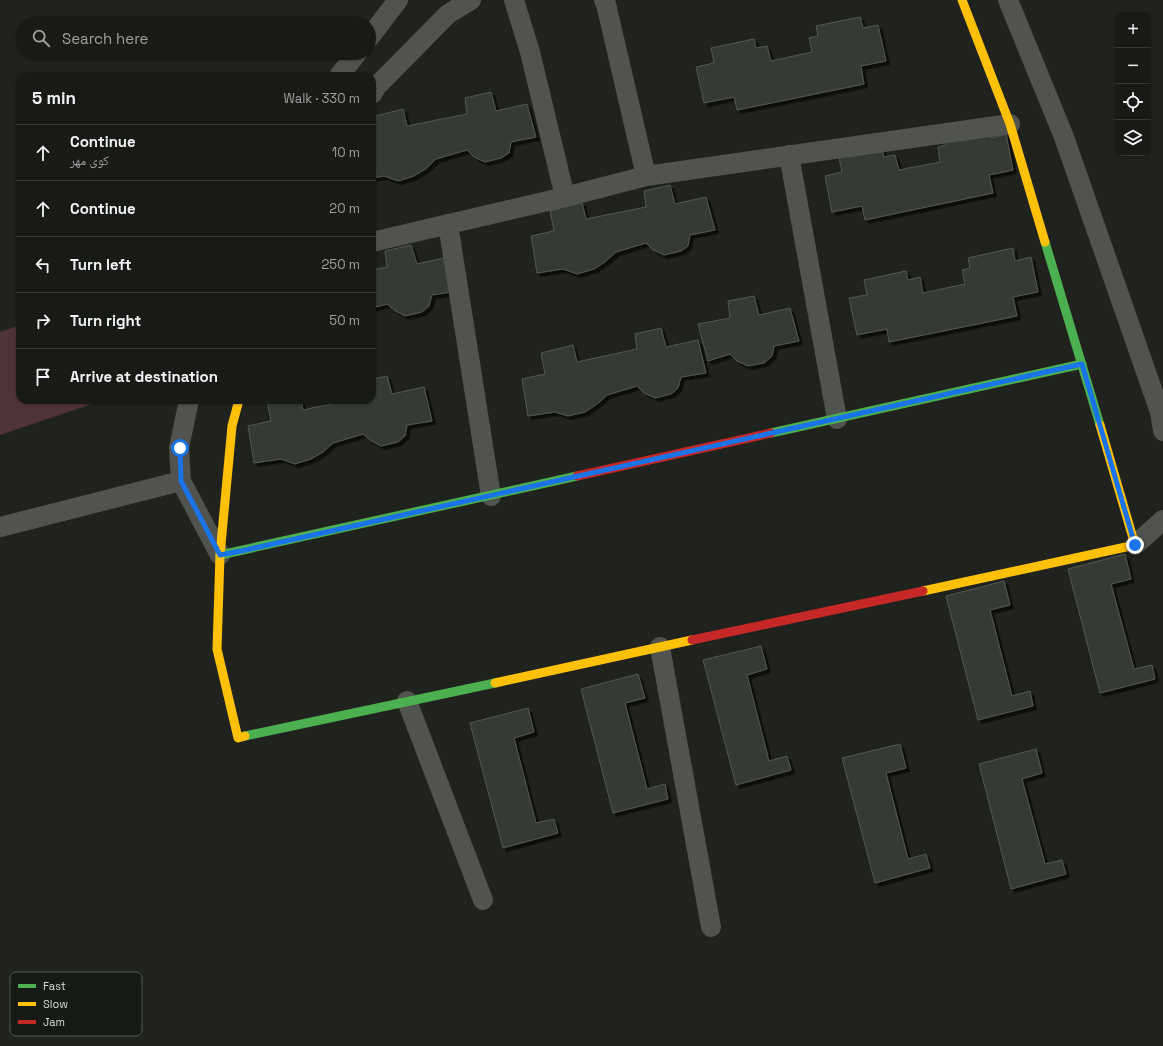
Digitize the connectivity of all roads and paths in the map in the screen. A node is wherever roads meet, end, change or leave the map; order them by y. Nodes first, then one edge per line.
1 (398, 0) edge
2 (471, 0) edge
3 (514, 0) edge
4 (604, 0) edge
5 (962, 0) edge
6 (1008, 0) edge
7 (376, 29) edge
8 (352, 60) edge
9 (342, 72) edge
10 (376, 87) edge
11 (1010, 124) junction
12 (788, 155) junction
13 (646, 176) junction
14 (564, 197) junction
15 (448, 224) junction
16 (376, 241) edge
17 (1082, 364) junction
18 (188, 404) edge
19 (238, 404) edge
20 (837, 419) junction
21 (1163, 431) edge
22 (181, 481) junction
23 (491, 496) junction
24 (1163, 520) edge
25 (0, 528) edge
26 (1135, 545) junction
27 (220, 555) junction
28 (660, 647) junction
29 (407, 701) junction
30 (483, 900) dead end
31 (711, 927) dead end

1 - 7 street
2 - 10 street
3 - 14 street
4 - 13 street
5 - 11 street
6 - 21 street
8 - 9 street
11 - 12 street
11 - 17 street
12 - 13 street
12 - 20 street
13 - 14 street
14 - 15 street
15 - 16 street
15 - 23 street
17 - 20 street
17 - 26 street
18 - 22 street
19 - 27 street
20 - 23 street
22 - 25 street
22 - 27 street
23 - 27 street
24 - 26 street
26 - 28 street
27 - 29 street
28 - 29 street
28 - 31 street
29 - 30 street

